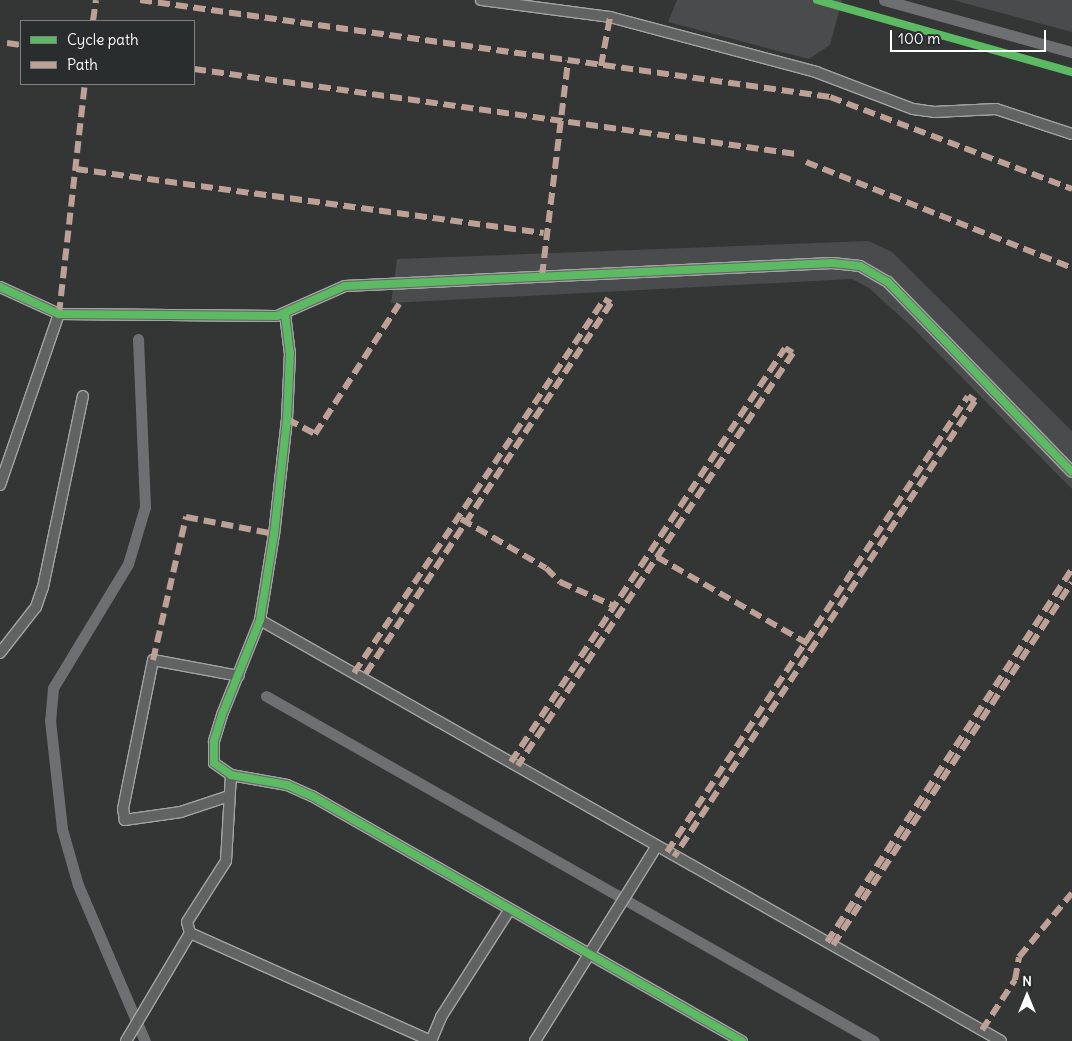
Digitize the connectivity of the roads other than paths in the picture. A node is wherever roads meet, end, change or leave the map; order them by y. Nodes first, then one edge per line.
1 (481, 0) edge
2 (1072, 134) edge
3 (0, 288) edge
4 (59, 314) junction
5 (285, 314) junction
6 (83, 396) dead end
7 (1072, 472) edge
8 (0, 485) edge
9 (260, 620) junction
10 (0, 653) edge
11 (239, 676) junction
12 (231, 775) junction
13 (229, 796) junction
14 (657, 846) junction
15 (510, 908) junction
16 (190, 933) junction
17 (589, 953) junction
18 (128, 1038) edge
19 (432, 1041) edge
20 (535, 1041) edge
21 (742, 1041) edge
22 (1001, 1041) edge

1 - 2 street
3 - 4 street
4 - 5 street
4 - 8 street
5 - 7 street
5 - 9 street
6 - 10 street
9 - 11 street
9 - 14 street
11 - 12 street
11 - 13 street
12 - 13 street
12 - 15 street
13 - 16 street
14 - 17 street
14 - 22 street
15 - 17 street
15 - 19 street
16 - 18 street
16 - 19 street
17 - 20 street
17 - 21 street

